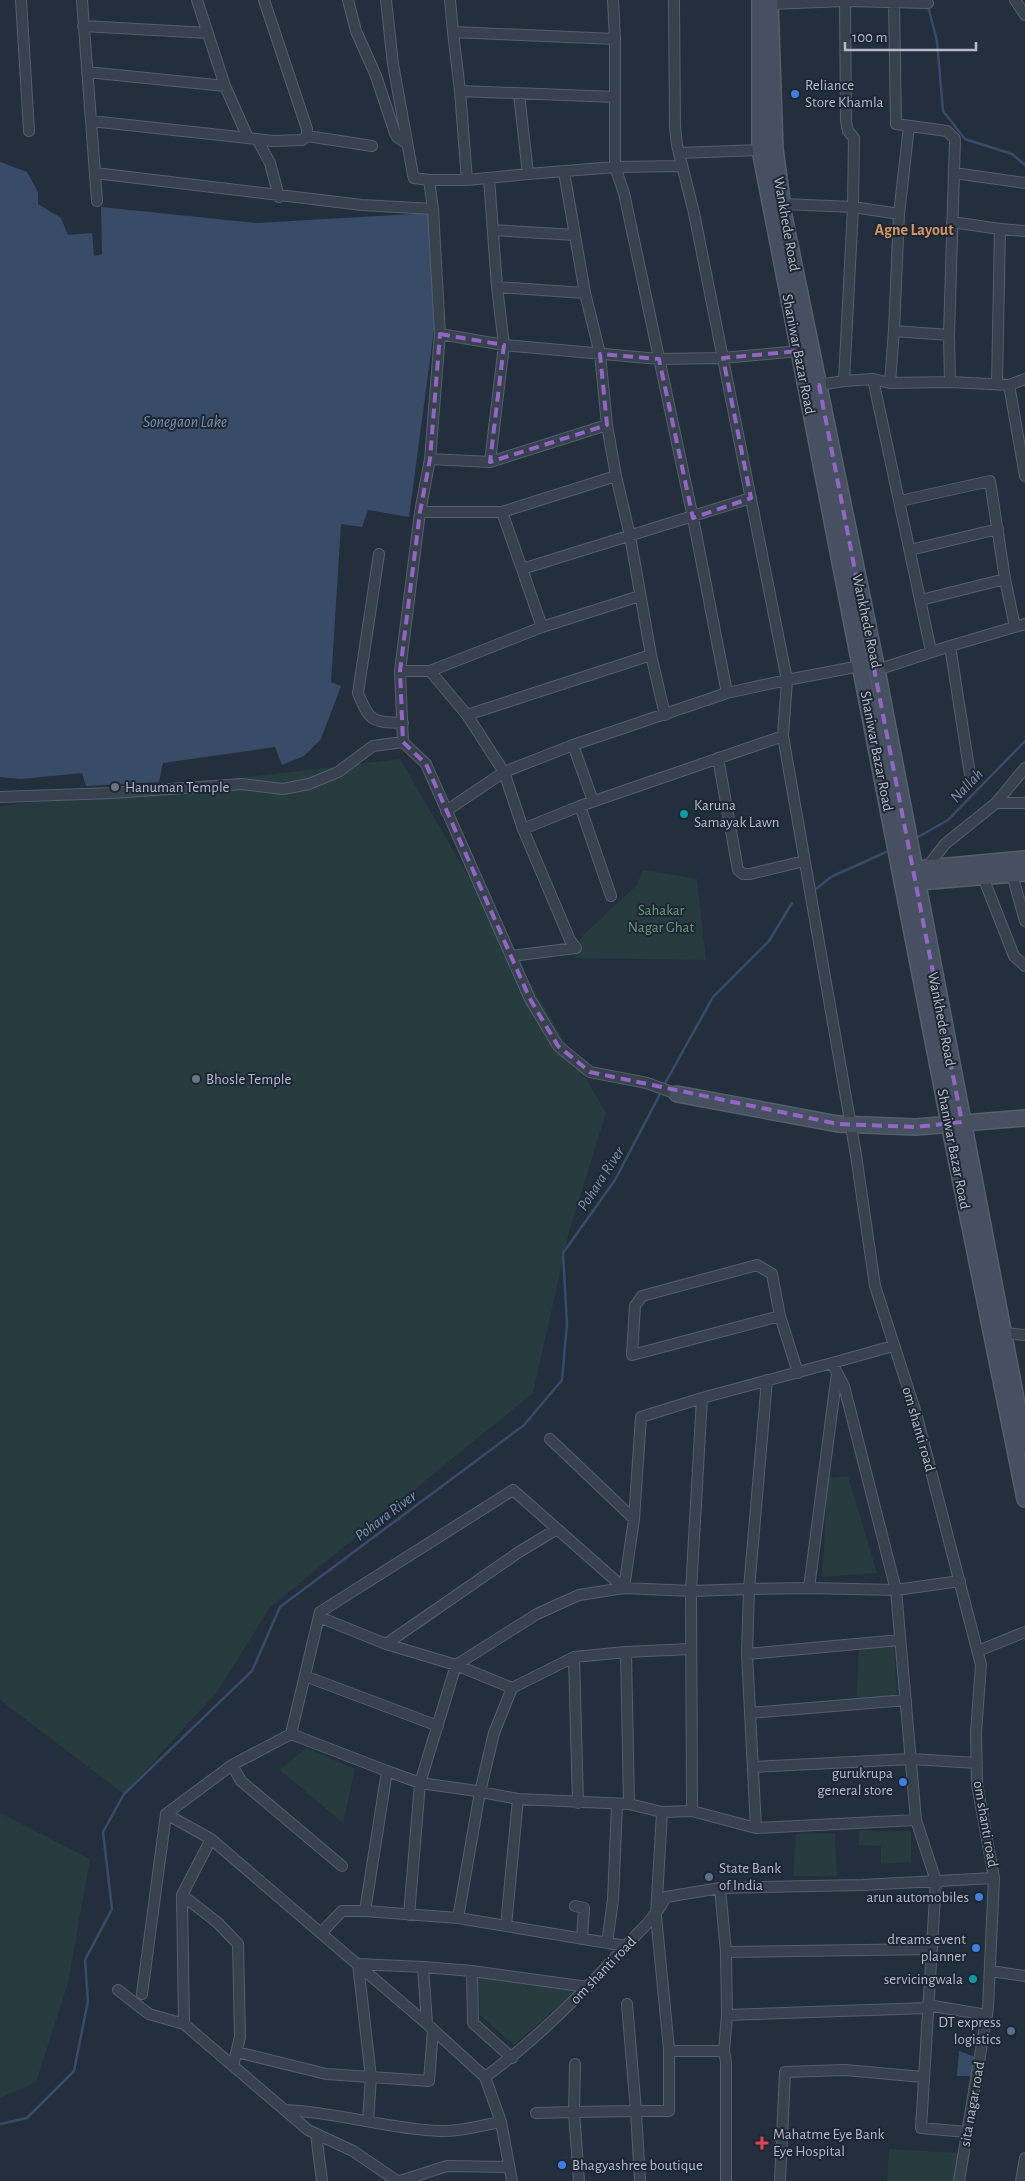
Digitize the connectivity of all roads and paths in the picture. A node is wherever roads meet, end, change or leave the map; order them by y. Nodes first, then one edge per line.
1 (20, 0) edge
2 (82, 0) edge
3 (197, 0) edge
4 (264, 0) edge
5 (348, 0) edge
6 (386, 0) edge
7 (450, 0) edge
8 (613, 0) edge
9 (674, 0) edge
10 (1015, 0) edge
11 (767, 1) edge
12 (846, 1) edge
13 (894, 3) junction
14 (928, 4) dead end
15 (1025, 15) edge
16 (83, 26) junction
17 (453, 32) junction
18 (208, 33) junction
19 (615, 39) junction
20 (87, 72) junction
21 (225, 86) junction
22 (460, 92) junction
23 (518, 94) junction
24 (615, 97) junction
25 (91, 121) junction
26 (908, 126) junction
27 (29, 132) dead end
28 (307, 136) junction
29 (252, 138) junction
30 (406, 143) junction
31 (372, 146) dead end
32 (760, 150) junction
33 (679, 153) junction
34 (682, 166) junction
35 (615, 167) junction
36 (564, 172) junction
37 (95, 173) junction
38 (954, 173) junction
39 (528, 174) junction
40 (489, 178) junction
41 (429, 180) junction
42 (467, 180) junction
43 (1025, 183) edge
44 (279, 197) junction
45 (96, 201) dead end
46 (783, 204) junction
47 (852, 207) junction
48 (433, 209) junction
49 (899, 214) junction
50 (952, 222) junction
51 (1000, 229) junction
52 (493, 230) junction
53 (1025, 231) edge
54 (575, 235) junction
55 (497, 287) junction
56 (585, 293) junction
57 (894, 330) junction
58 (440, 334) junction
59 (949, 334) junction
60 (504, 345) junction
61 (799, 351) junction
62 (600, 354) junction
63 (723, 358) junction
64 (659, 359) junction
65 (873, 379) junction
66 (1025, 379) edge
67 (844, 381) junction
68 (950, 382) junction
69 (890, 383) junction
70 (997, 384) junction
71 (1009, 385) junction
72 (812, 386) junction
73 (607, 425) junction
74 (430, 459) junction
75 (490, 462) junction
76 (616, 476) junction
77 (1025, 476) edge
78 (751, 498) junction
79 (900, 501) junction
80 (420, 512) junction
81 (502, 512) junction
82 (693, 518) junction
83 (998, 529) junction
84 (630, 536) junction
85 (910, 550) junction
86 (379, 554) dead end
87 (522, 569) junction
88 (1005, 579) junction
89 (640, 596) junction
90 (921, 600) junction
91 (1020, 626) edge
92 (542, 627) junction
93 (950, 646) junction
94 (931, 651) junction
95 (651, 655) junction
96 (860, 666) junction
97 (877, 670) junction
98 (400, 671) junction
99 (430, 671) junction
100 (787, 680) junction
101 (727, 692) junction
102 (467, 715) junction
103 (665, 715) junction
104 (402, 723) junction
105 (783, 736) junction
106 (403, 742) junction
107 (573, 745) junction
108 (718, 758) junction
109 (1025, 768) edge
110 (504, 772) junction
111 (971, 781) dead end
112 (0, 797) edge
113 (594, 801) junction
114 (996, 803) junction
115 (1025, 803) edge
116 (580, 806) junction
117 (446, 811) junction
118 (523, 829) junction
119 (1025, 859) edge
120 (804, 861) junction
121 (912, 874) junction
122 (1018, 874) edge
123 (983, 876) junction
124 (611, 896) dead end
125 (1025, 921) edge
126 (511, 956) junction
127 (1025, 966) edge
128 (677, 1094) joint
129 (1025, 1118) edge
130 (955, 1123) junction
131 (850, 1125) junction
132 (780, 1316) junction
133 (1003, 1333) junction
134 (1025, 1335) edge
135 (893, 1346) junction
136 (835, 1368) junction
137 (798, 1373) junction
138 (767, 1380) junction
139 (702, 1398) junction
140 (550, 1439) dead end
141 (1025, 1446) edge
142 (1025, 1499) edge
143 (634, 1519) junction
144 (557, 1528) junction
145 (960, 1581) junction
146 (624, 1588) junction
147 (809, 1588) junction
148 (750, 1589) junction
149 (896, 1590) junction
150 (691, 1591) junction
151 (319, 1617) junction
152 (1025, 1632) edge
153 (900, 1640) junction
154 (386, 1644) junction
155 (690, 1650) junction
156 (978, 1651) junction
157 (626, 1652) junction
158 (747, 1654) junction
159 (574, 1657) junction
160 (456, 1665) junction
161 (305, 1676) junction
162 (512, 1688) junction
163 (906, 1700) junction
164 (750, 1713) junction
165 (438, 1726) junction
166 (291, 1734) junction
167 (912, 1760) junction
168 (977, 1763) junction
169 (232, 1765) junction
170 (753, 1766) junction
171 (387, 1771) junction
172 (420, 1783) junction
173 (480, 1792) junction
174 (518, 1799) junction
175 (578, 1803) junction
176 (628, 1804) junction
177 (617, 1805) junction
178 (692, 1811) junction
179 (662, 1812) junction
180 (166, 1814) junction
181 (916, 1820) junction
182 (756, 1828) junction
183 (211, 1839) junction
184 (342, 1866) dead end
185 (994, 1878) junction
186 (936, 1881) junction
187 (720, 1888) junction
188 (182, 1895) junction
189 (574, 1906) dead end
190 (365, 1911) junction
191 (409, 1915) junction
192 (656, 1916) junction
193 (458, 1918) junction
194 (506, 1926) junction
195 (321, 1933) junction
196 (582, 1939) junction
197 (608, 1943) junction
198 (626, 1946) junction
199 (932, 1948) junction
200 (726, 1952) junction
201 (358, 1964) junction
202 (423, 1967) junction
203 (472, 1971) junction
204 (990, 1971) junction
205 (1025, 1976) edge
206 (588, 1987) junction
207 (118, 1990) dead end
208 (142, 1994) dead end
209 (627, 2004) dead end
210 (927, 2007) junction
211 (727, 2015) junction
212 (987, 2015) junction
213 (184, 2024) junction
214 (430, 2027) junction
215 (724, 2051) junction
216 (236, 2052) junction
217 (669, 2052) junction
218 (512, 2058) junction
219 (575, 2064) dead end
220 (233, 2066) junction
221 (371, 2077) junction
222 (485, 2077) junction
223 (923, 2077) junction
224 (285, 2110) junction
225 (636, 2111) junction
226 (574, 2112) junction
227 (536, 2113) dead end
228 (368, 2121) junction
229 (501, 2122) junction
230 (967, 2132) junction
231 (316, 2134) junction
232 (1025, 2162) edge
233 (509, 2167) junction
234 (322, 2181) edge
235 (399, 2181) edge
236 (512, 2181) edge
237 (579, 2181) edge
238 (640, 2181) edge
239 (726, 2181) edge
240 (780, 2181) edge
241 (958, 2181) edge
242 (1021, 2181) edge

1 - 27 street
2 - 16 street
3 - 18 street
4 - 28 street
5 - 30 street
6 - 30 street
7 - 17 street
8 - 19 street
9 - 33 street, om shanti road
10 - 15 street
11 - 12 street
11 - 32 main road, Shaniwar Bazar Road
11 - 46 main road, Wankhede Road
12 - 13 street
12 - 47 street
13 - 14 street
13 - 26 street
16 - 18 street
16 - 20 street
17 - 19 street
17 - 22 street
18 - 21 street
19 - 24 street
20 - 21 street
20 - 25 street
21 - 29 street
22 - 23 street
22 - 42 street
23 - 24 street
23 - 39 street
24 - 35 street
25 - 29 street
25 - 37 street
26 - 38 street
26 - 49 street
28 - 29 street
28 - 31 street
29 - 44 street
30 - 41 street
32 - 33 street
32 - 61 main road, Shaniwar Bazar Road
33 - 34 street, om shanti road
34 - 35 street
34 - 63 street, om shanti road
35 - 36 street
35 - 64 street
36 - 39 street
36 - 54 street
37 - 44 street
37 - 45 street
38 - 43 street
38 - 50 street
39 - 40 street
40 - 42 street
40 - 52 street
41 - 42 street
41 - 48 street
44 - 48 street
46 - 47 street
46 - 72 main road, Wankhede Road
47 - 49 street
47 - 67 street
48 - 58 street
49 - 57 street
50 - 51 street
50 - 59 street
51 - 53 street
51 - 70 street
52 - 54 street
52 - 55 street
54 - 56 street
55 - 56 street
55 - 60 street
56 - 62 street
57 - 59 street
57 - 69 street
58 - 60 street
58 - 74 street
59 - 68 street
60 - 62 street
60 - 75 street
61 - 63 street
61 - 72 main road, Shaniwar Bazar Road
62 - 64 street
62 - 73 street
63 - 64 street
63 - 78 street, om shanti road
64 - 82 street
65 - 67 street
65 - 69 street
65 - 79 street
66 - 71 street
67 - 72 street
68 - 69 street
68 - 70 street
70 - 71 street
71 - 77 street
72 - 96 main road, Shaniwar Bazar Road
72 - 97 main road, Wankhede Road
73 - 75 street
73 - 76 street
74 - 75 street
74 - 80 street
76 - 81 street
76 - 84 street
78 - 82 street
78 - 100 street, om shanti road
79 - 83 street
79 - 85 street
80 - 81 street
80 - 98 street
81 - 87 street
82 - 84 street
82 - 101 street
83 - 85 street
83 - 88 street
84 - 87 street
84 - 89 street
85 - 90 street
86 - 104 street
87 - 92 street
88 - 90 street
88 - 91 street
89 - 92 street
89 - 95 street
90 - 94 street
91 - 93 street
92 - 99 street
93 - 94 street
93 - 111 street
94 - 97 street
95 - 102 street
95 - 103 street
96 - 100 street
96 - 121 main road, Shaniwar Bazar Road
97 - 121 main road, Wankhede Road
98 - 99 street
98 - 104 street
99 - 102 street
100 - 101 street
100 - 105 street, om shanti road
101 - 103 street
102 - 110 street
103 - 107 street
104 - 106 street
105 - 108 street
105 - 120 street, om shanti road
106 - 112 street
106 - 117 street
107 - 110 street
107 - 113 street
108 - 113 street
108 - 120 street
109 - 114 street
110 - 117 street
110 - 118 street
113 - 116 street
114 - 115 street
114 - 121 street
116 - 118 street
116 - 124 street
117 - 126 street
118 - 126 street
119 - 121 main road
120 - 131 street, om shanti road
121 - 123 main road
121 - 130 main road, Wankhede Road
122 - 123 main road
122 - 125 street
123 - 127 street
126 - 128 street
128 - 131 main road
129 - 130 main road
130 - 131 main road
130 - 133 main road, Wankhede Road
130 - 142 main road, Shaniwar Bazar Road
131 - 135 street, om shanti road
132 - 132 street
132 - 137 street
133 - 134 street
133 - 141 main road, Wankhede Road
135 - 136 street
135 - 145 street, om shanti road
136 - 137 street
136 - 147 street
136 - 149 street
137 - 138 street
138 - 139 street
138 - 148 street
139 - 143 street
139 - 150 street
140 - 143 street
143 - 146 street
144 - 146 street
144 - 151 street
144 - 154 street
145 - 149 street
145 - 156 street, om shanti road
146 - 150 street
146 - 160 street
147 - 148 street
147 - 149 street
148 - 150 street
148 - 158 street
149 - 153 street
150 - 155 street
151 - 154 street
151 - 161 street
152 - 156 street
153 - 158 street
153 - 163 street
154 - 160 street
155 - 157 street
155 - 178 street
156 - 168 street, om shanti road
157 - 159 street
157 - 176 street
158 - 164 street
159 - 162 street
159 - 175 street
160 - 162 street
160 - 165 street
161 - 165 street
161 - 166 street
162 - 173 street
163 - 164 street
163 - 167 street
164 - 170 street
165 - 172 street
166 - 169 street
166 - 171 street
167 - 168 street
167 - 170 street
167 - 181 street
168 - 185 street, om shanti road
169 - 180 street
169 - 184 street
170 - 182 street
171 - 172 street
171 - 190 street
172 - 173 street
172 - 191 street
173 - 174 street
173 - 193 street
174 - 175 street
174 - 194 street
175 - 177 street
176 - 177 street
176 - 179 street
177 - 197 street
178 - 179 street
178 - 182 street
179 - 192 street
180 - 183 street
180 - 208 street
181 - 182 street
181 - 186 street
183 - 188 street
183 - 195 street
185 - 186 street, om shanti road
185 - 204 street, sita nagar road
186 - 187 street, om shanti road
186 - 199 street
187 - 192 street, om shanti road
187 - 200 street
188 - 213 street
188 - 216 street
189 - 196 street
190 - 191 street
190 - 195 street
191 - 193 street
192 - 198 street, om shanti road
192 - 217 street
193 - 194 street
194 - 196 street
195 - 201 street
196 - 197 street
197 - 198 street
198 - 206 street, om shanti road
199 - 200 street
199 - 210 street
200 - 211 street
201 - 202 street
201 - 214 street
201 - 221 street
202 - 203 street
202 - 214 street
203 - 206 street
203 - 218 street
204 - 205 street
204 - 212 street, sita nagar road
206 - 218 street, om shanti road
207 - 213 street
209 - 225 street
210 - 211 street
210 - 212 street
210 - 223 street
211 - 215 street
212 - 230 street, sita nagar road
213 - 220 street
214 - 221 street
214 - 222 street
215 - 217 street
215 - 239 street
216 - 220 street
216 - 221 street
217 - 225 street
218 - 222 street, om shanti road
219 - 226 street
220 - 224 street
221 - 228 street
222 - 229 street
223 - 230 street
223 - 240 street
224 - 228 street
224 - 231 street
225 - 226 street
225 - 238 street
226 - 227 street
226 - 237 street
228 - 229 street
229 - 233 street
230 - 241 street, sita nagar road
231 - 234 street
231 - 235 street
232 - 242 street
233 - 235 street
233 - 236 street

